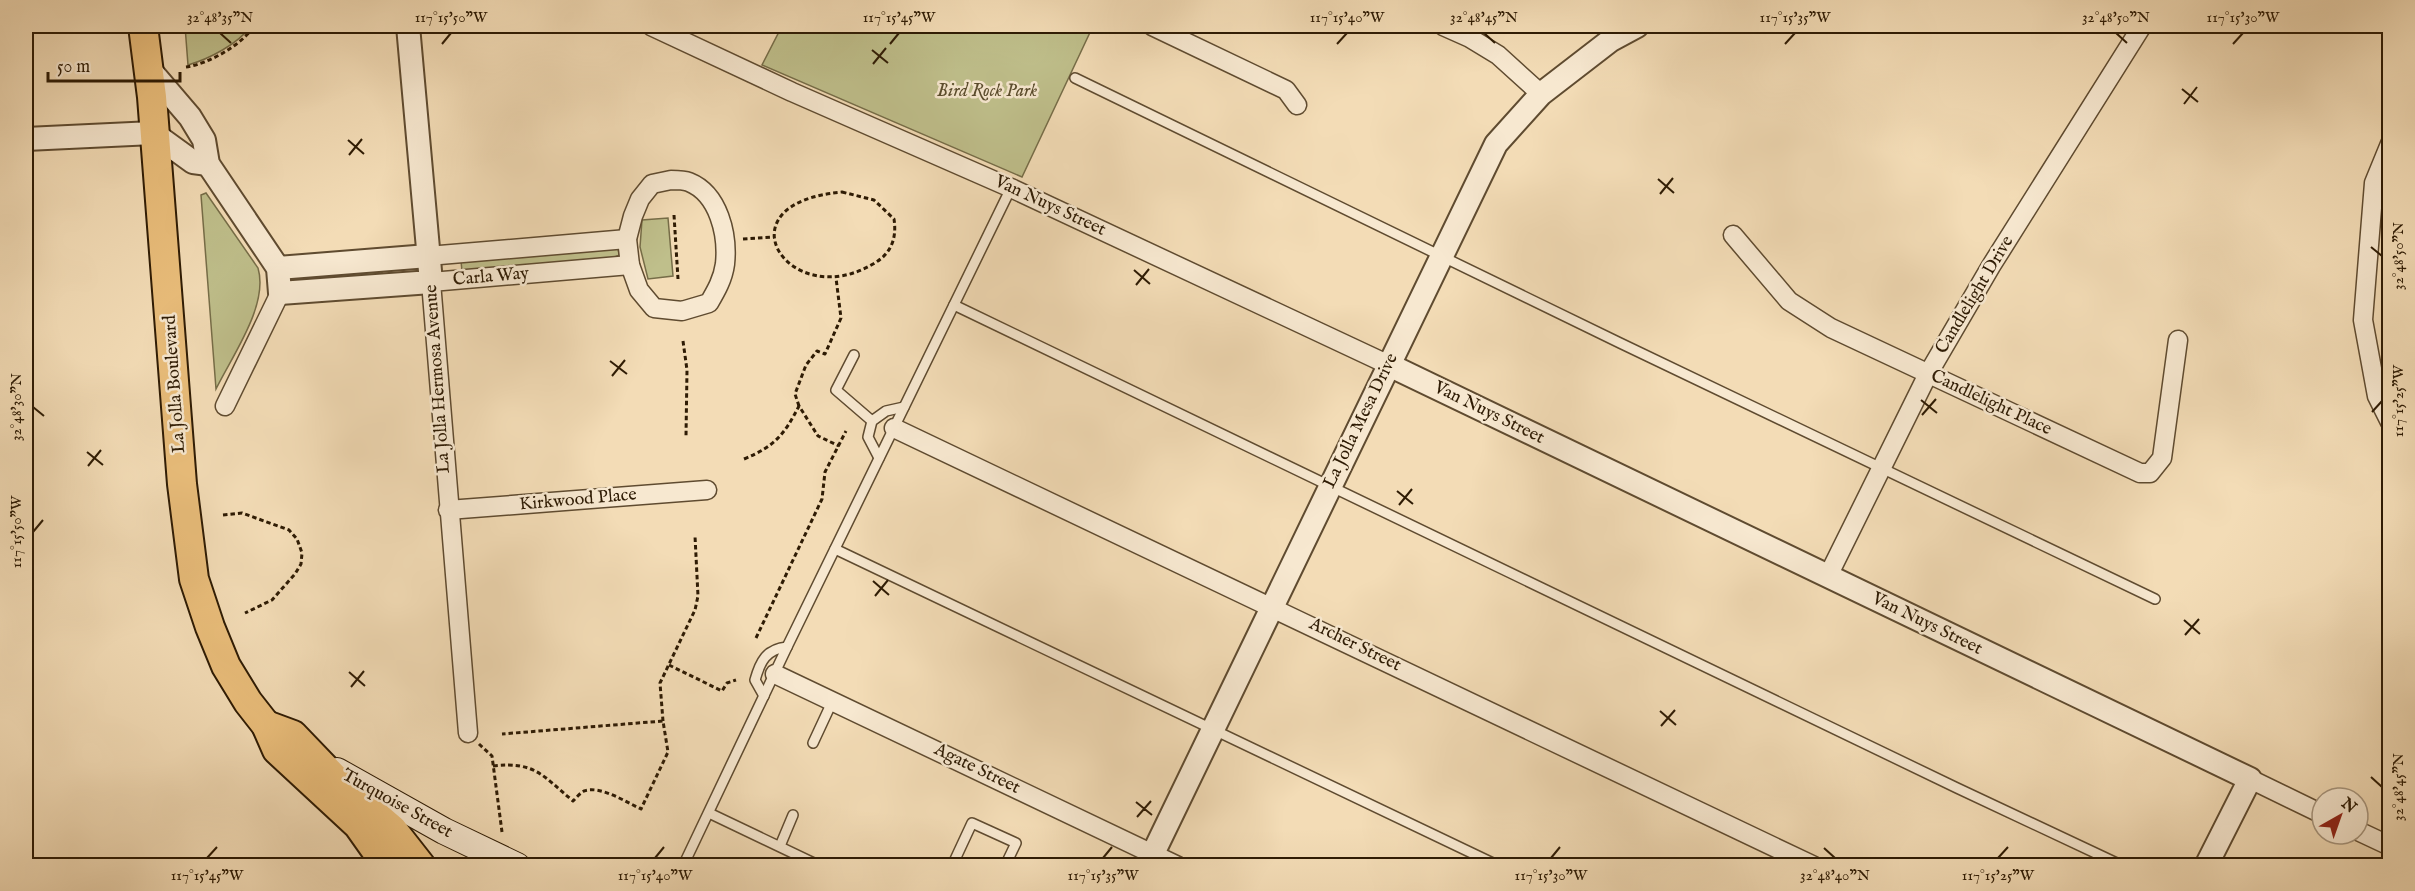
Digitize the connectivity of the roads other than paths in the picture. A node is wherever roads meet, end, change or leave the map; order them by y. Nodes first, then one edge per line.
1 (143, 26) edge
2 (408, 26) edge
3 (651, 26) edge
4 (1152, 26) edge
5 (1443, 26) edge
6 (1637, 26) edge
7 (2142, 26) edge
8 (1470, 32) edge
9 (1608, 33) edge
10 (149, 69) junction
11 (1075, 78) dead end
12 (1541, 94) junction
13 (1297, 105) dead end
14 (153, 132) junction
15 (26, 139) edge
16 (2390, 144) edge
17 (208, 164) junction
18 (1011, 188) junction
19 (1733, 235) dead end
20 (627, 239) junction
21 (1441, 255) junction
22 (428, 256) junction
23 (630, 265) junction
24 (278, 268) junction
25 (431, 282) junction
26 (280, 293) junction
27 (954, 305) junction
28 (2178, 340) dead end
29 (854, 355) dead end
30 (1389, 365) junction
31 (1928, 374) junction
32 (225, 406) dead end
33 (904, 407) junction
34 (872, 421) junction
35 (2390, 422) edge
36 (894, 428) junction
37 (879, 458) junction
38 (1881, 468) junction
39 (1329, 486) junction
40 (707, 490) dead end
41 (448, 510) junction
42 (835, 549) junction
43 (1828, 576) junction
44 (2155, 599) dead end
45 (1272, 607) junction
46 (787, 647) junction
47 (775, 674) junction
48 (764, 696) junction
49 (833, 700) junction
50 (266, 725) junction
51 (1212, 729) junction
52 (468, 733) dead end
53 (813, 743) dead end
54 (312, 754) junction
55 (2250, 779) junction
56 (2310, 808) edge
57 (709, 813) junction
58 (793, 815) dead end
59 (358, 825) junction
60 (2370, 837) edge
61 (780, 846) junction
62 (2390, 846) edge
63 (1150, 859) edge
64 (387, 866) edge
65 (403, 866) edge
66 (421, 866) edge
67 (517, 866) edge
68 (683, 866) edge
69 (820, 866) edge
70 (952, 866) edge
71 (1005, 866) edge
72 (1178, 866) edge
73 (1499, 866) edge
74 (1814, 866) edge
75 (2123, 866) edge
76 (2206, 866) edge

1 - 10 main road, La Jolla Boulevard
2 - 22 street, La Jolla Hermosa Avenue
3 - 18 street, Van Nuys Street
4 - 13 street
5 - 8 street
6 - 9 street, La Jolla Mesa Drive
7 - 31 street, Candlelight Drive
8 - 12 street
9 - 12 street, La Jolla Mesa Drive
10 - 14 main road, La Jolla Boulevard
10 - 17 street
11 - 21 lane
12 - 21 street, La Jolla Mesa Drive
14 - 15 street
14 - 17 street
14 - 50 main road, La Jolla Boulevard
16 - 35 street
17 - 24 street
18 - 27 lane
18 - 30 street, Van Nuys Street
19 - 31 street, Candlelight Place
20 - 22 street, Carla Way
20 - 23 street
20 - 23 street
21 - 30 street, La Jolla Mesa Drive
21 - 38 lane
22 - 24 street, Carla Way
22 - 25 street, La Jolla Hermosa Avenue
23 - 25 street, Carla Way
24 - 26 street
25 - 26 street, Carla Way
25 - 41 street, La Jolla Hermosa Avenue
26 - 32 street
27 - 33 lane
27 - 39 lane
28 - 31 street, Candlelight Place
29 - 34 lane
30 - 39 street, La Jolla Mesa Drive
30 - 43 street, Van Nuys Street
31 - 38 street, Candlelight Drive
33 - 34 lane
33 - 36 lane
34 - 37 lane
36 - 37 lane
36 - 45 street, Archer Street
37 - 42 lane
38 - 43 street, Candlelight Drive
38 - 44 lane
39 - 45 street, La Jolla Mesa Drive
39 - 75 lane
40 - 41 street, Kirkwood Place
41 - 52 street, La Jolla Hermosa Avenue
42 - 46 lane
42 - 51 lane
43 - 55 street, Van Nuys Street
45 - 51 street, La Jolla Mesa Drive
45 - 74 street, Archer Street
46 - 47 lane
46 - 48 lane
47 - 48 lane
47 - 49 street, Agate Street
48 - 57 lane
49 - 53 lane
49 - 63 street, Agate Street
50 - 54 main road
50 - 59 main road, La Jolla Boulevard
51 - 63 street, La Jolla Mesa Drive
51 - 73 lane
54 - 66 main road
54 - 67 main road, Turquoise Street
55 - 56 street, Van Nuys Street
55 - 76 street
57 - 61 lane
57 - 68 lane
58 - 61 lane
59 - 64 main road, La Jolla Boulevard
59 - 65 main road, Turquoise Street
60 - 62 street
61 - 69 lane
63 - 72 street, Agate Street
70 - 71 lane

